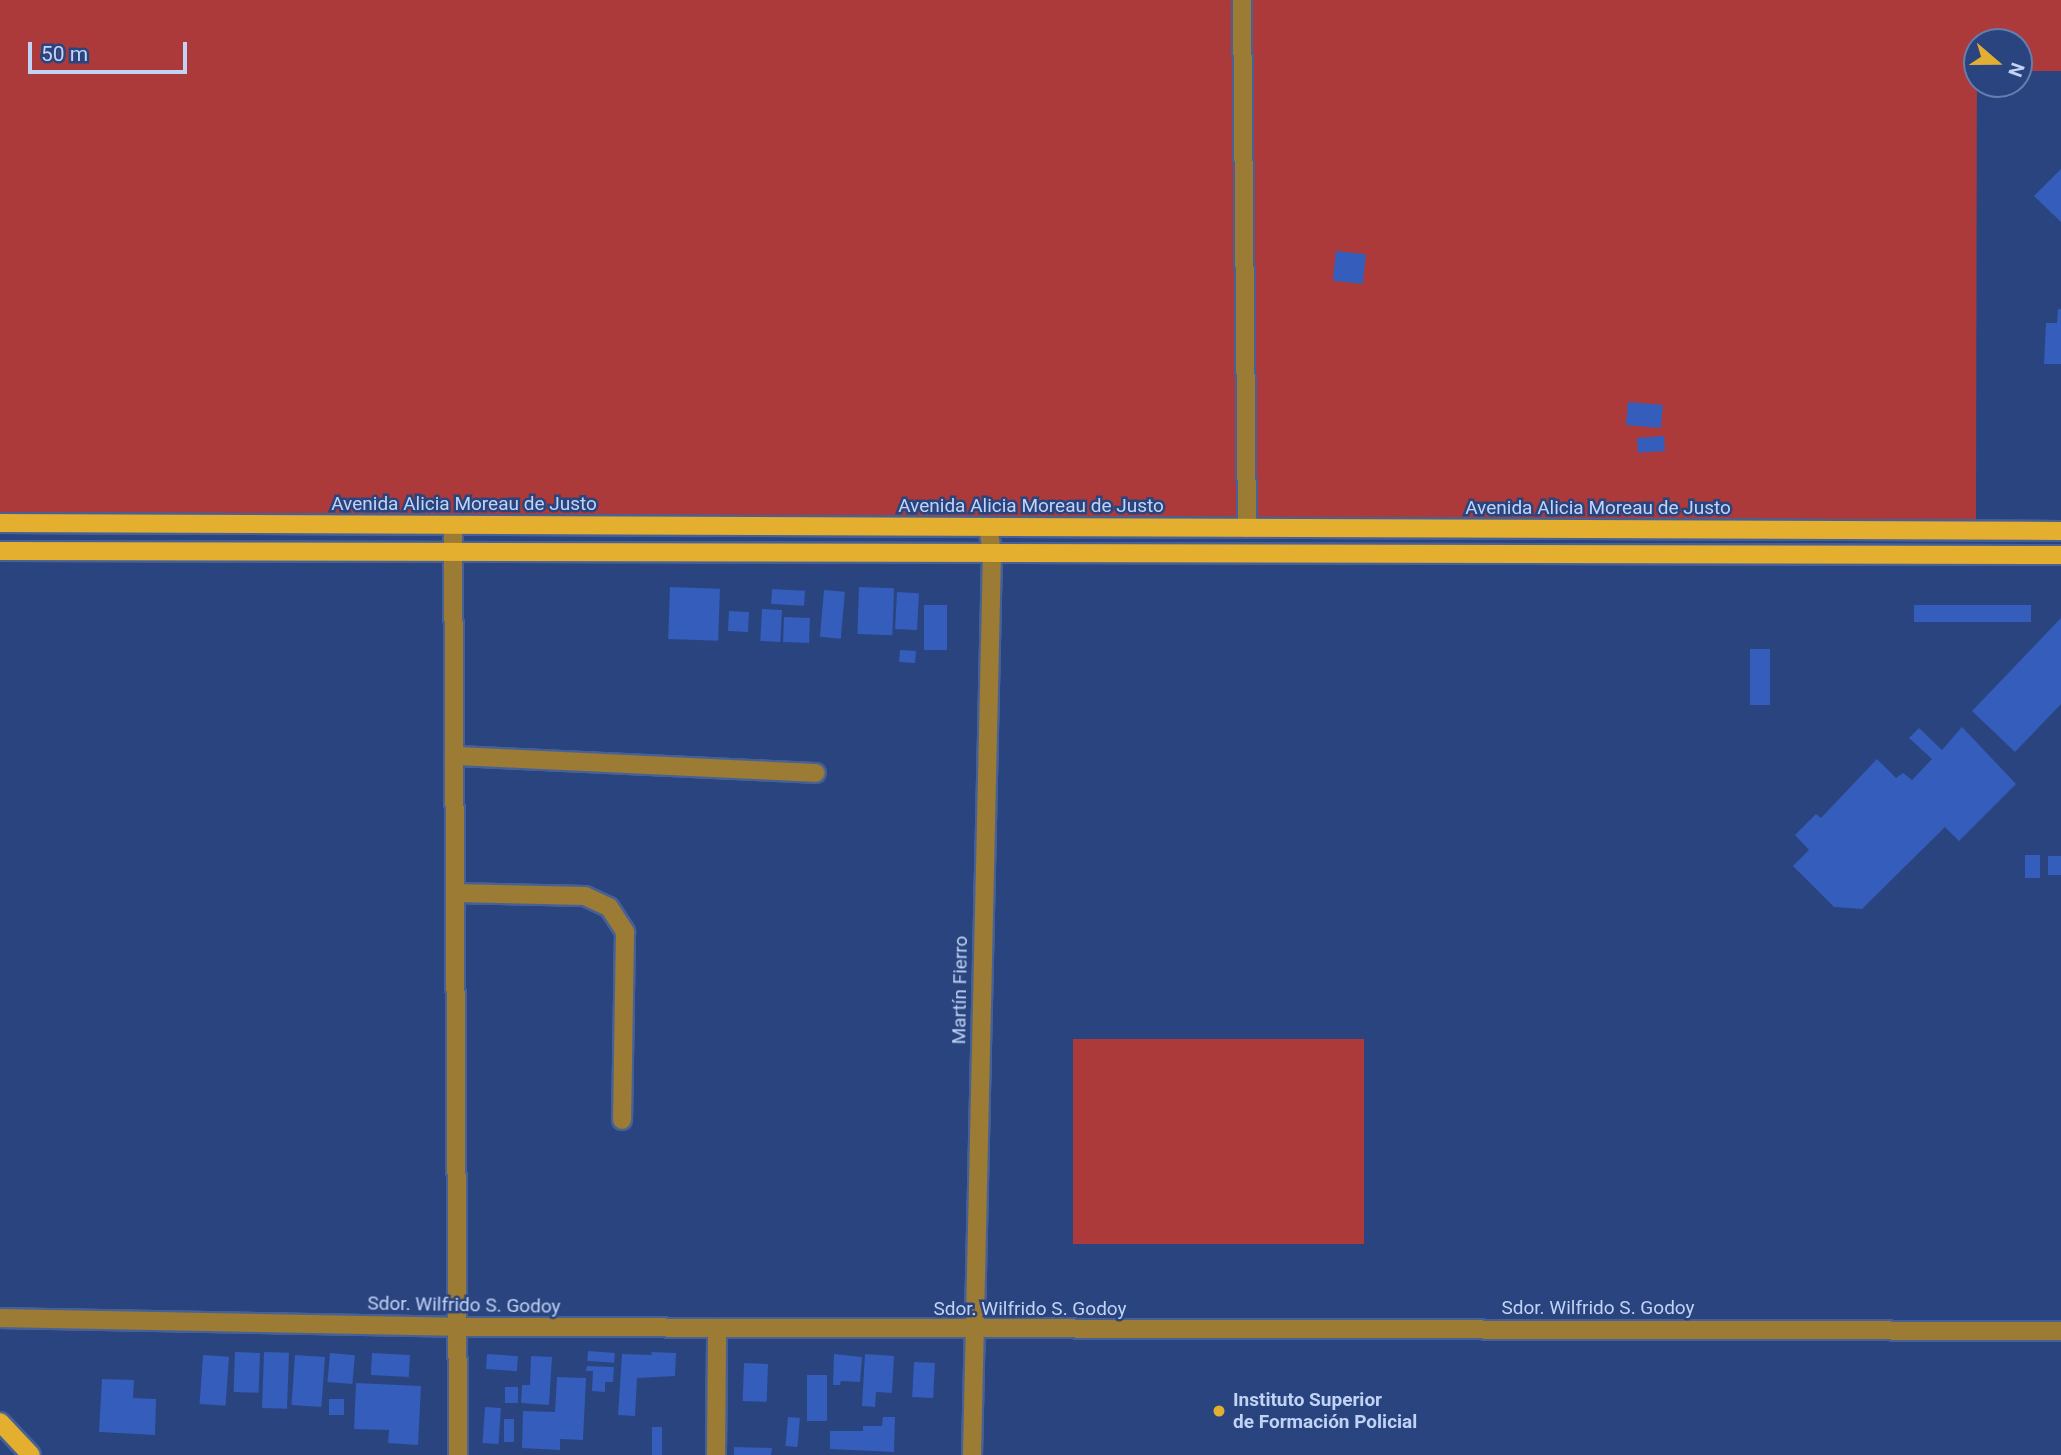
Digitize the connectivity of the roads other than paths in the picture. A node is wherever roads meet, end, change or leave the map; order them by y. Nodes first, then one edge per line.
1 (1242, 0) edge
2 (0, 523) edge
3 (453, 525) junction
4 (988, 527) junction
5 (1247, 528) junction
6 (2061, 531) edge
7 (0, 551) edge
8 (456, 551) junction
9 (992, 552) junction
10 (2061, 555) edge
11 (456, 756) junction
12 (817, 773) dead end
13 (456, 893) junction
14 (622, 1119) dead end
15 (0, 1318) edge
16 (458, 1327) junction
17 (717, 1328) junction
18 (973, 1330) junction
19 (2061, 1331) edge
20 (0, 1422) edge
21 (31, 1455) edge
22 (458, 1455) edge
23 (716, 1455) edge
24 (972, 1455) edge

1 - 5 street
2 - 3 main road, Avenida Alicia Moreau de Justo
3 - 4 main road, Avenida Alicia Moreau de Justo
3 - 8 street
4 - 5 main road, Avenida Alicia Moreau de Justo
4 - 9 street, Martín Fierro
5 - 6 main road, Avenida Alicia Moreau de Justo
7 - 8 main road
8 - 9 main road
8 - 11 street
9 - 10 main road
9 - 18 street, Martín Fierro
11 - 12 street
11 - 13 street
13 - 14 street
13 - 16 street
15 - 16 street, Sdor. Wilfrido S. Godoy
16 - 17 street, Sdor. Wilfrido S. Godoy
16 - 22 street
17 - 18 street, Sdor. Wilfrido S. Godoy
17 - 23 street
18 - 19 street, Sdor. Wilfrido S. Godoy
18 - 24 street, Martín Fierro
20 - 21 main road

